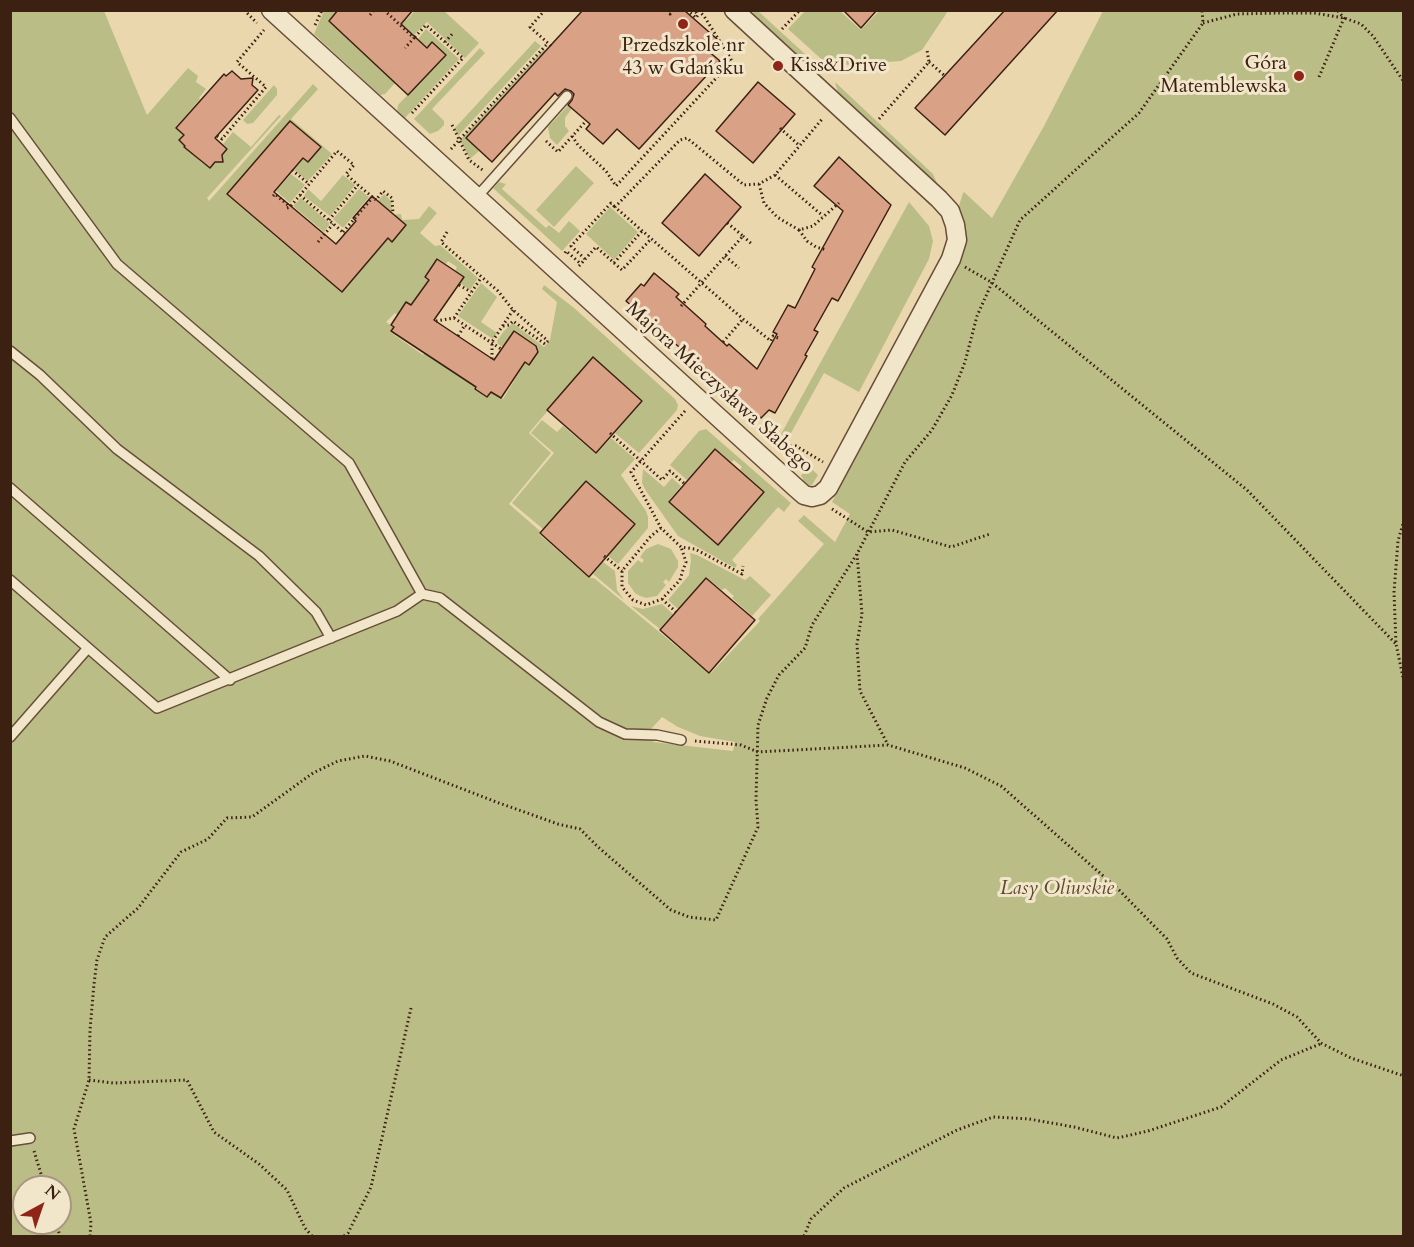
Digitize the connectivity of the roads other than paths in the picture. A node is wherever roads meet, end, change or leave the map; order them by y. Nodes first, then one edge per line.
1 (271, 10) edge
2 (734, 10) edge
3 (567, 96) dead end
4 (10, 118) edge
5 (477, 198) junction
6 (10, 351) edge
7 (10, 488) edge
8 (10, 580) edge
9 (422, 594) junction
10 (331, 638) junction
11 (88, 648) junction
12 (230, 680) junction
13 (10, 737) edge
14 (681, 740) road end
15 (30, 1138) road end
16 (10, 1141) edge

1 - 5 street, Majora Mieczysława Słabego
2 - 5 street, Majora Mieczysława Słabego
3 - 5 lane
4 - 9 lane
6 - 10 lane
7 - 12 lane
8 - 11 lane
9 - 10 lane
9 - 14 lane
10 - 12 lane
11 - 12 lane
11 - 13 lane
15 - 16 lane

